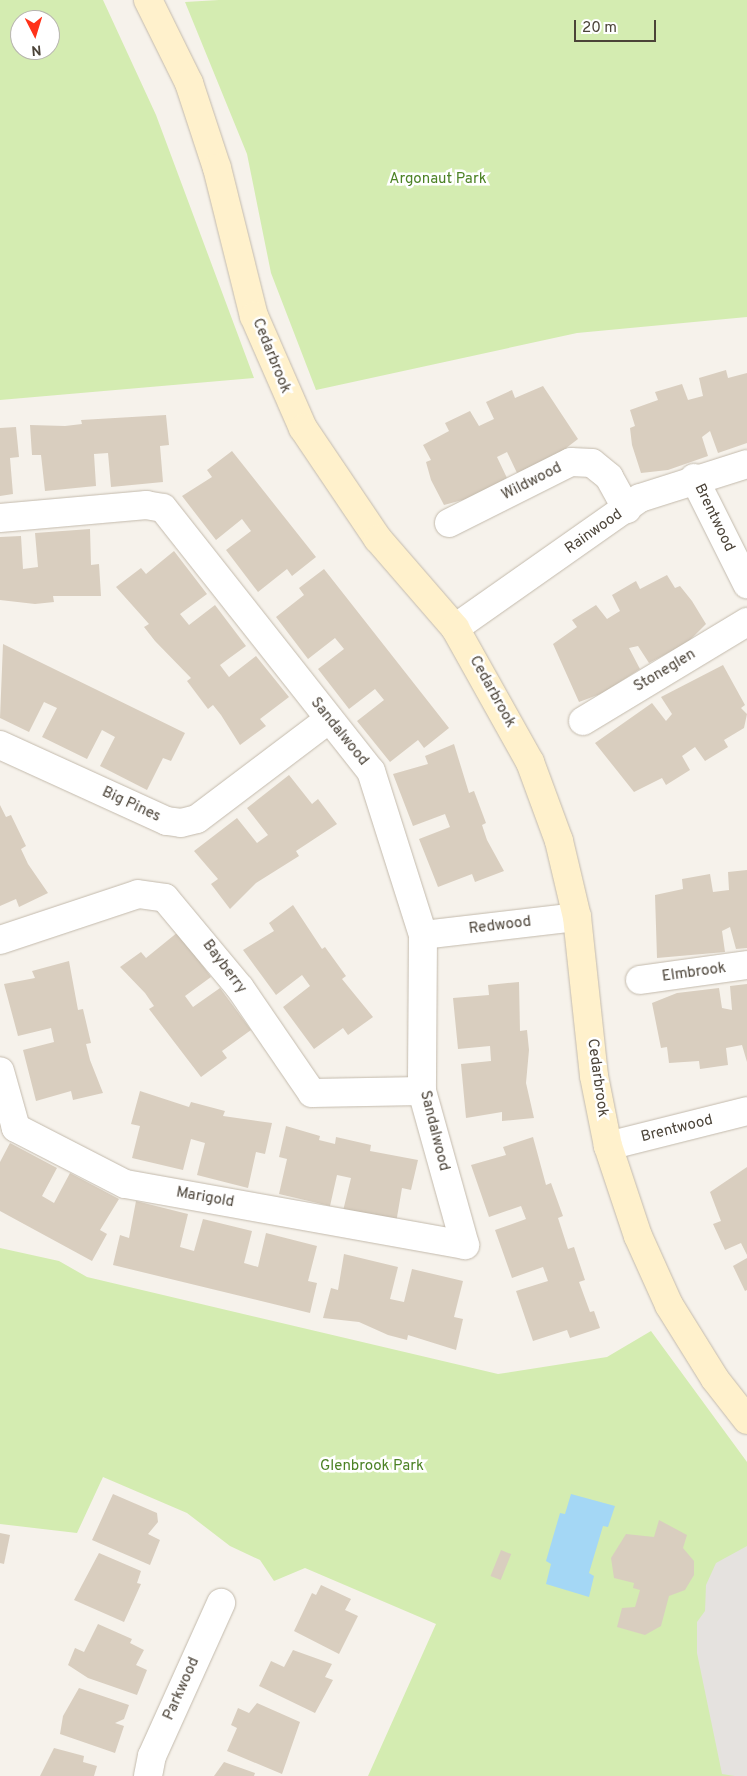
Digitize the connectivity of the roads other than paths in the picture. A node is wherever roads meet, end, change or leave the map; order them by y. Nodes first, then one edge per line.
1 (148, 0) edge
2 (747, 464) edge
3 (694, 478) junction
4 (627, 509) junction
5 (0, 518) edge
6 (448, 523) dead end
7 (747, 584) edge
8 (747, 622) edge
9 (455, 628) junction
10 (328, 720) junction
11 (583, 721) dead end
12 (0, 745) edge
13 (577, 917) junction
14 (423, 935) junction
15 (0, 940) edge
16 (747, 965) edge
17 (640, 980) dead end
18 (0, 1071) edge
19 (422, 1091) junction
20 (747, 1111) edge
21 (608, 1146) junction
22 (465, 1245) joint
23 (747, 1420) edge
24 (221, 1603) dead end
25 (148, 1776) edge

1 - 9 street, Cedarbrook
2 - 3 street, Rainwood
3 - 4 street, Rainwood
3 - 7 street, Brentwood
4 - 6 street, Wildwood
4 - 9 street, Rainwood
5 - 10 street, Sandalwood
8 - 11 street, Stoneglen
9 - 13 street, Cedarbrook
10 - 12 street, Big Pines
10 - 14 street, Sandalwood
13 - 14 street, Redwood
13 - 21 street, Cedarbrook
14 - 19 street, Sandalwood
15 - 19 street, Bayberry
16 - 17 street, Elmbrook
18 - 22 street, Marigold
19 - 22 street, Sandalwood
20 - 21 street, Brentwood
21 - 23 street, Cedarbrook
24 - 25 street, Parkwood

